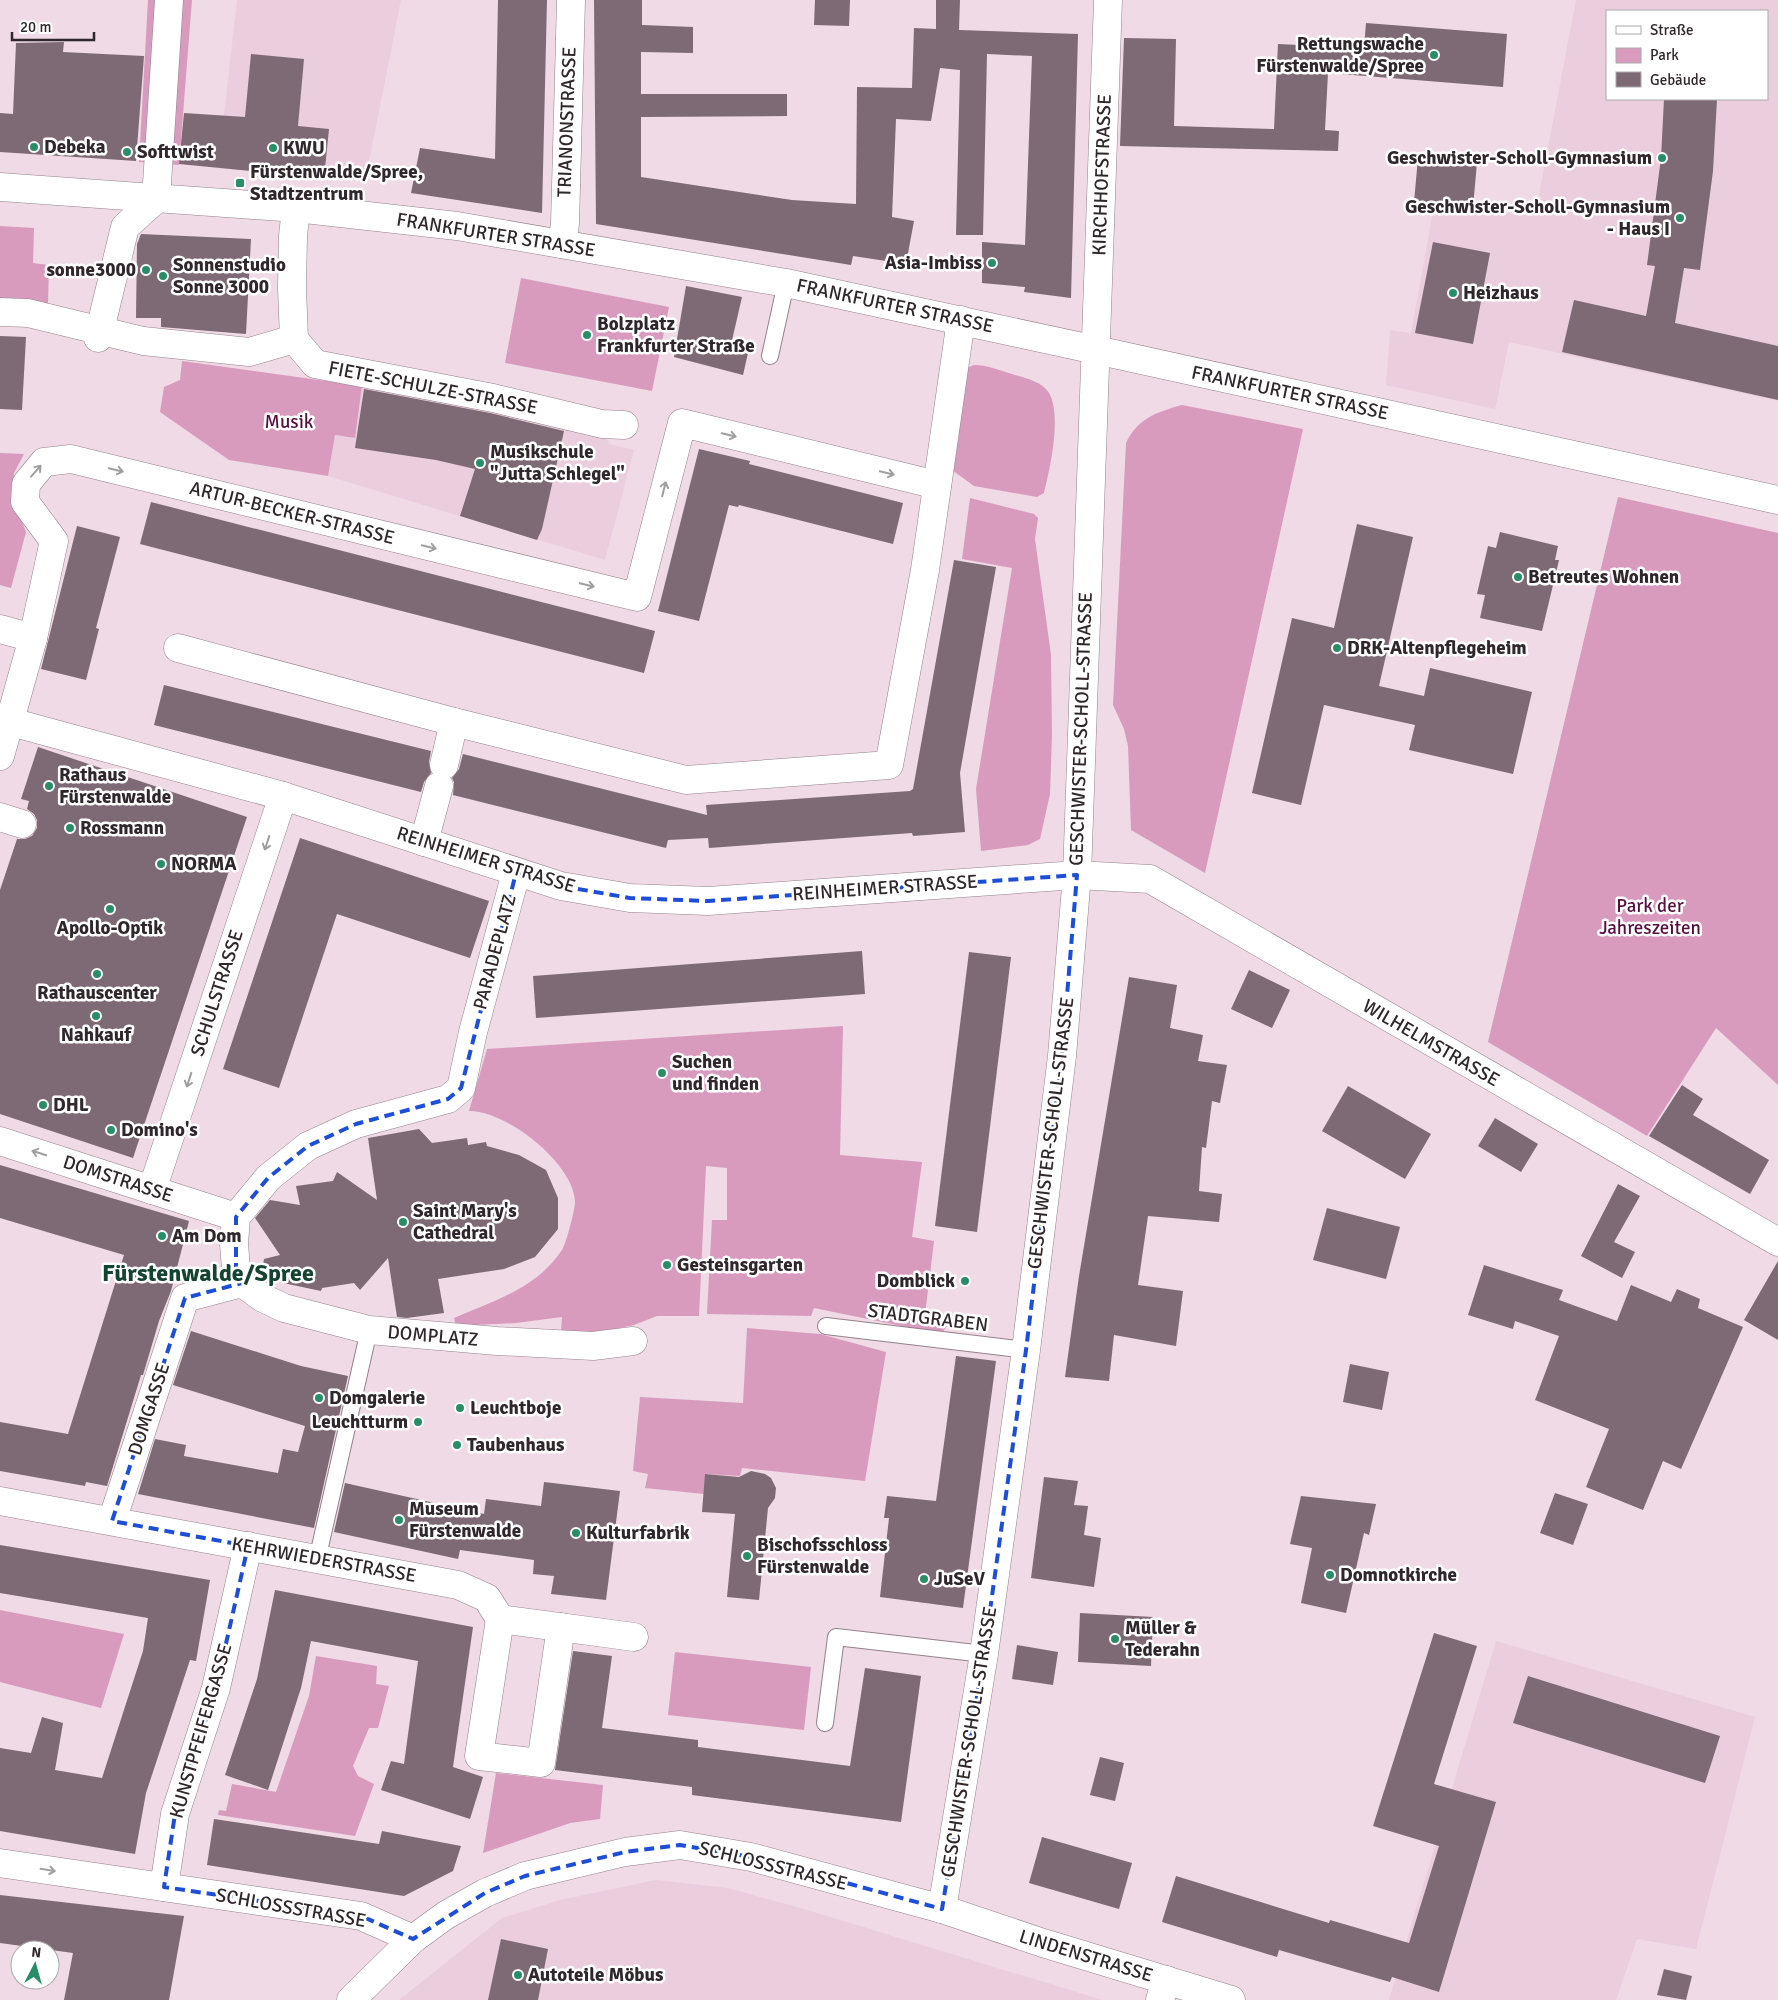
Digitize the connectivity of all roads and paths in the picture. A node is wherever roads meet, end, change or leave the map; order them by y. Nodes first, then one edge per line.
1 (169, 0) edge
2 (571, 0) edge
3 (1108, 0) edge
4 (0, 187) edge
5 (156, 199) junction
6 (296, 208) junction
7 (562, 244) junction
8 (786, 282) junction
9 (0, 312) edge
10 (961, 320) junction
11 (99, 334) junction
12 (294, 338) junction
13 (1096, 350) junction
14 (770, 356) dead end
15 (624, 425) dead end
16 (937, 485) junction
17 (1778, 500) edge
18 (0, 629) edge
19 (33, 638) junction
20 (178, 648) dead end
21 (5, 719) edge
22 (454, 722) junction
23 (0, 756) edge
24 (283, 796) junction
25 (424, 842) junction
26 (516, 873) junction
27 (1076, 875) junction
28 (0, 1141) edge
29 (152, 1190) junction
30 (236, 1217) junction
31 (1778, 1242) edge
32 (242, 1283) junction
33 (826, 1326) dead end
34 (369, 1330) junction
35 (633, 1341) dead end
36 (1026, 1350) junction
37 (0, 1501) edge
38 (112, 1520) junction
39 (248, 1546) junction
40 (317, 1560) junction
41 (500, 1619) junction
42 (561, 1626) junction
43 (634, 1637) dead end
44 (984, 1654) junction
45 (825, 1723) dead end
46 (0, 1863) edge
47 (164, 1887) junction
48 (942, 1909) junction
49 (413, 1939) junction
50 (1163, 1990) edge
51 (351, 2000) edge
52 (1231, 2000) edge

1 - 5 street
2 - 7 street, TRIANONSTRASSE
3 - 13 street, KIRCHHOFSTRASSE
4 - 5 street, FRANKFURTER STRASSE
5 - 6 street, FRANKFURTER STRASSE
5 - 11 street
6 - 7 street, FRANKFURTER STRASSE
6 - 12 street
7 - 8 street, FRANKFURTER STRASSE
8 - 10 street, FRANKFURTER STRASSE
8 - 14 lane
9 - 11 street
10 - 13 street, FRANKFURTER STRASSE
10 - 16 street
11 - 12 street
12 - 15 street, FIETE-SCHULZE-STRASSE
13 - 17 street, FRANKFURTER STRASSE
13 - 27 street, GESCHWISTER-SCHOLL-STRASSE
19 -> 16 street, ARTUR-BECKER-STRASSE
16 - 22 street
18 - 19 street
19 - 21 street, ARTUR-BECKER-STRASSE
20 - 22 street
21 - 23 street, ARTUR-BECKER-STRASSE
21 - 24 street, REINHEIMER STRASSE
22 - 25 street
24 - 25 street, REINHEIMER STRASSE
24 -> 29 street, SCHULSTRASSE
25 - 26 street, REINHEIMER STRASSE
26 - 27 street, REINHEIMER STRASSE
26 - 30 street, PARADEPLATZ
27 - 31 street, WILHELMSTRASSE
27 - 36 street, GESCHWISTER-SCHOLL-STRASSE
29 -> 28 street, DOMSTRASSE
29 - 30 street, DOMSTRASSE
30 - 32 street
32 - 34 street, DOMPLATZ
32 - 38 street, DOMGASSE
33 - 36 lane, STADTGRABEN
34 - 35 street, DOMPLATZ
34 - 40 lane
36 - 44 street, GESCHWISTER-SCHOLL-STRASSE
37 - 38 street, KEHRWIEDERSTRASSE
38 - 39 street, KEHRWIEDERSTRASSE
39 - 40 street, KEHRWIEDERSTRASSE
39 - 47 street, KUNSTPFEIFERGASSE
40 - 41 street, KEHRWIEDERSTRASSE
41 - 42 street
41 - 42 street
42 - 43 street
44 - 45 lane
44 - 48 street, GESCHWISTER-SCHOLL-STRASSE
46 -> 47 street, SCHLOSSSTRASSE
47 - 49 street, SCHLOSSSTRASSE
48 - 49 street, SCHLOSSSTRASSE
48 - 50 street, LINDENSTRASSE
49 - 51 street
50 - 52 street, LINDENSTRASSE

